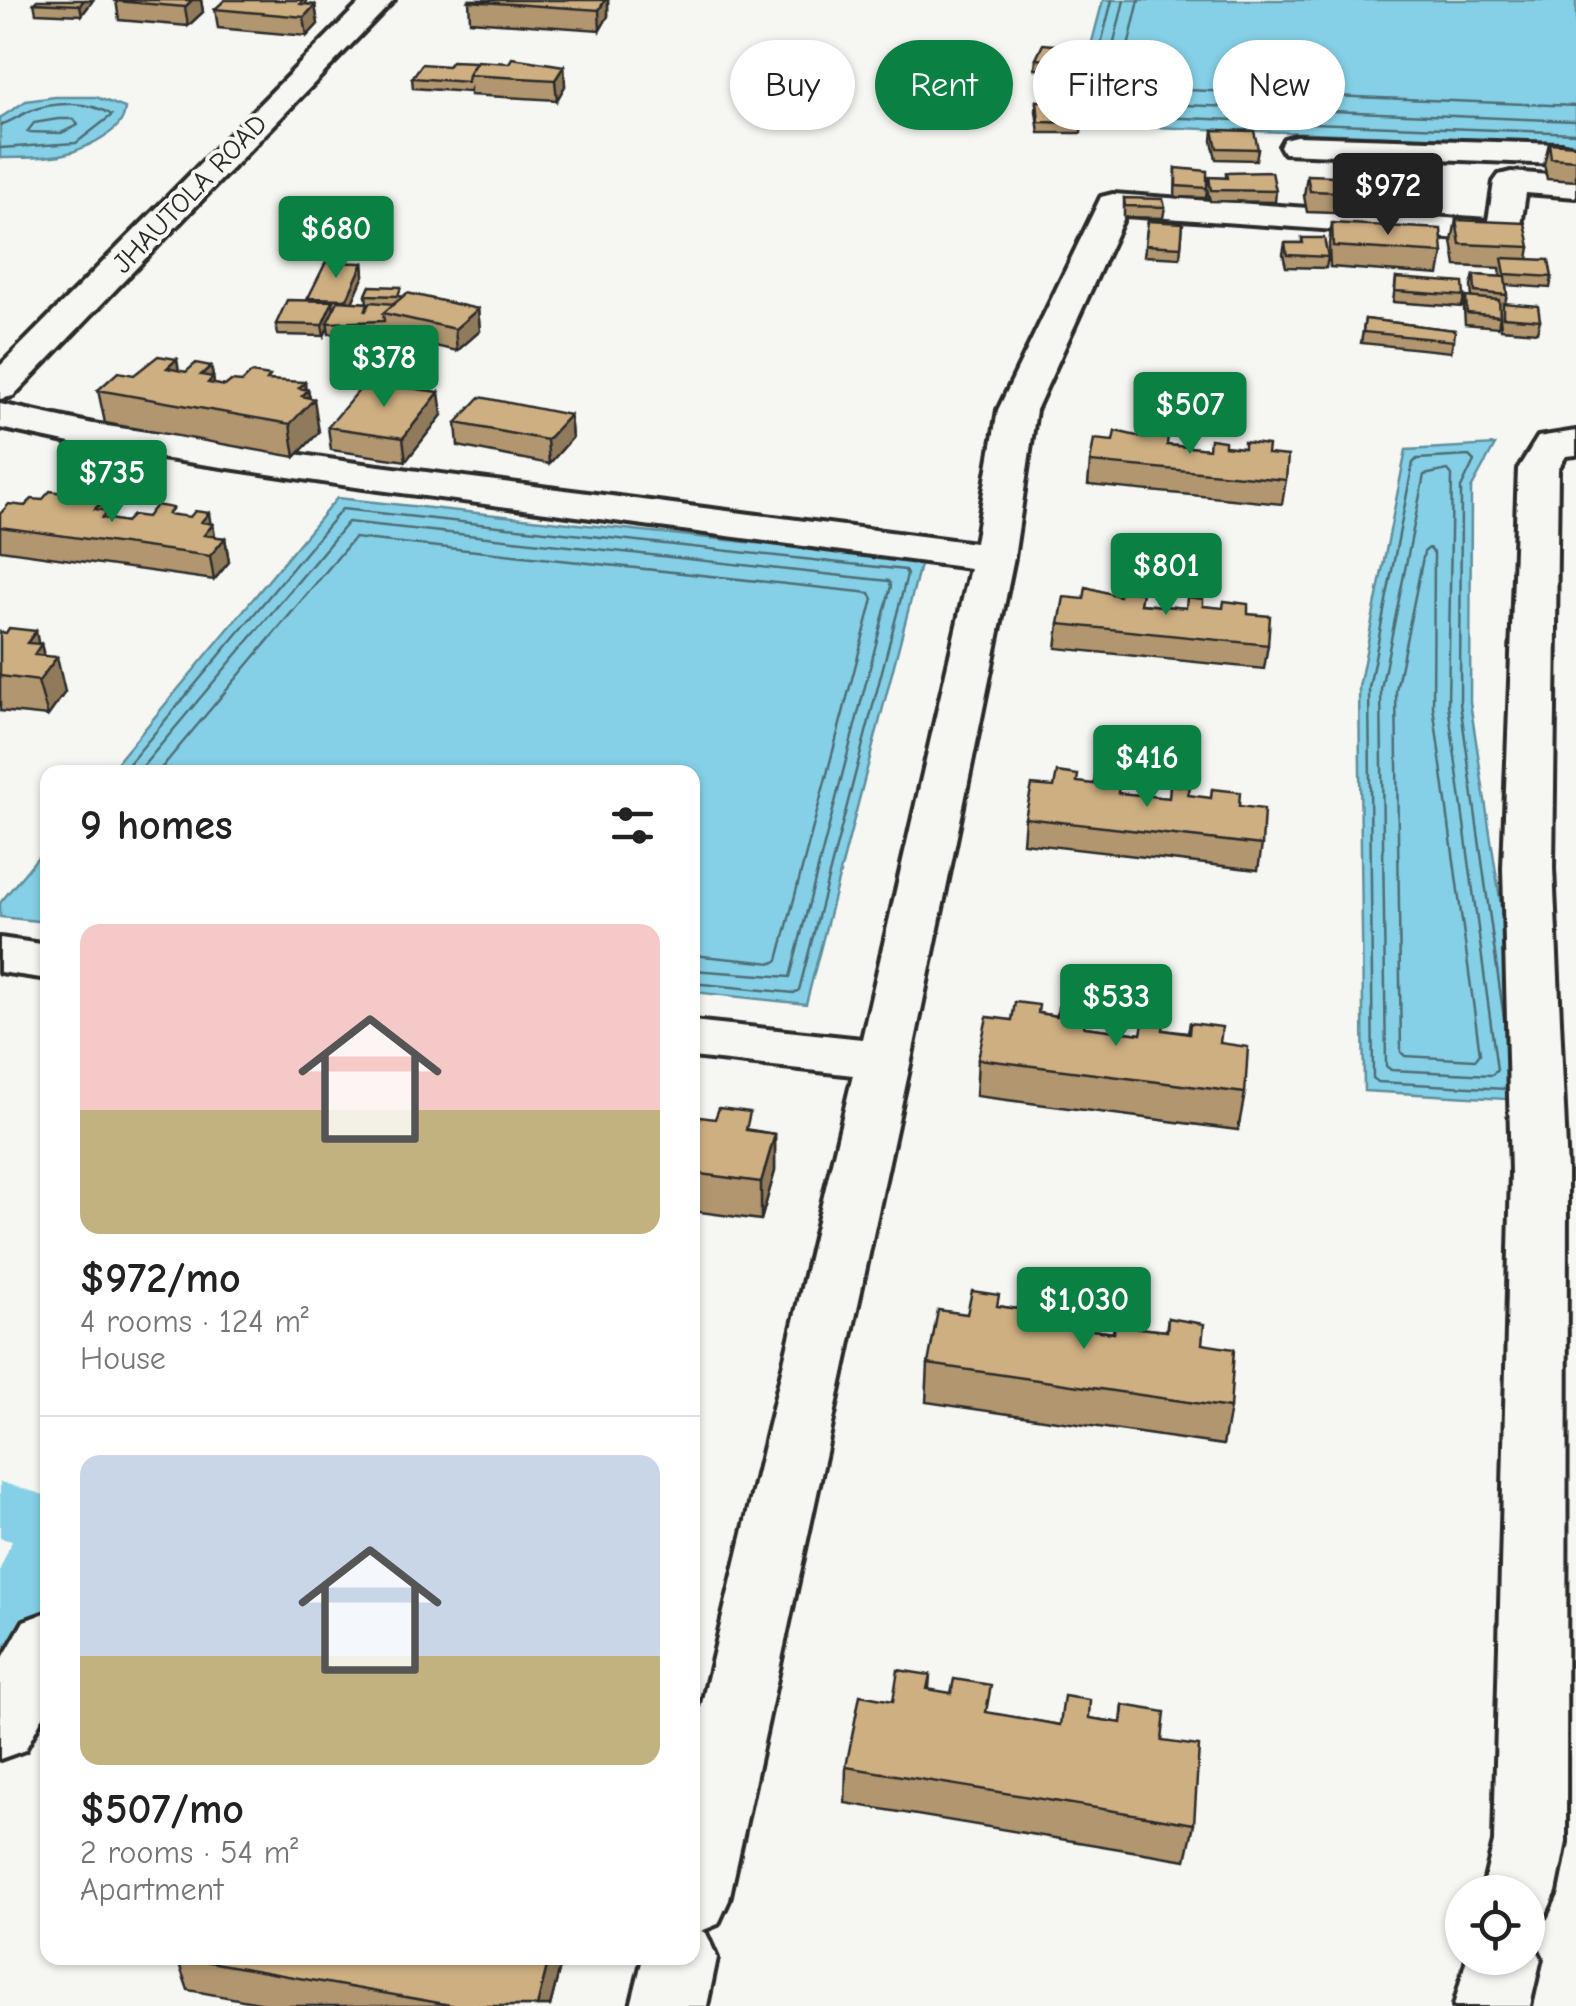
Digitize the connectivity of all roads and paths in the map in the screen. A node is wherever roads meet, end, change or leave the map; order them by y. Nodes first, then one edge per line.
1 (379, 0) edge
2 (1296, 146) dead end
3 (1576, 154) edge
4 (1576, 187) edge
5 (0, 388) edge
6 (0, 416) edge
7 (1576, 443) edge
8 (993, 558) junction
9 (0, 955) edge
10 (40, 961) edge
11 (700, 1040) edge
12 (884, 1060) junction
13 (40, 1656) edge
14 (0, 1728) edge
15 (700, 1865) edge
16 (1522, 1875) edge
17 (678, 1965) edge
18 (1500, 1975) edge
19 (669, 2006) edge
20 (1492, 2006) edge

1 - 5 street, JHAUTOLA ROAD
2 - 3 street
4 - 8 street
6 - 8 street
7 - 16 street
8 - 12 street
9 - 10 street
11 - 12 street
12 - 15 street
13 - 14 street
17 - 19 street
18 - 20 street

